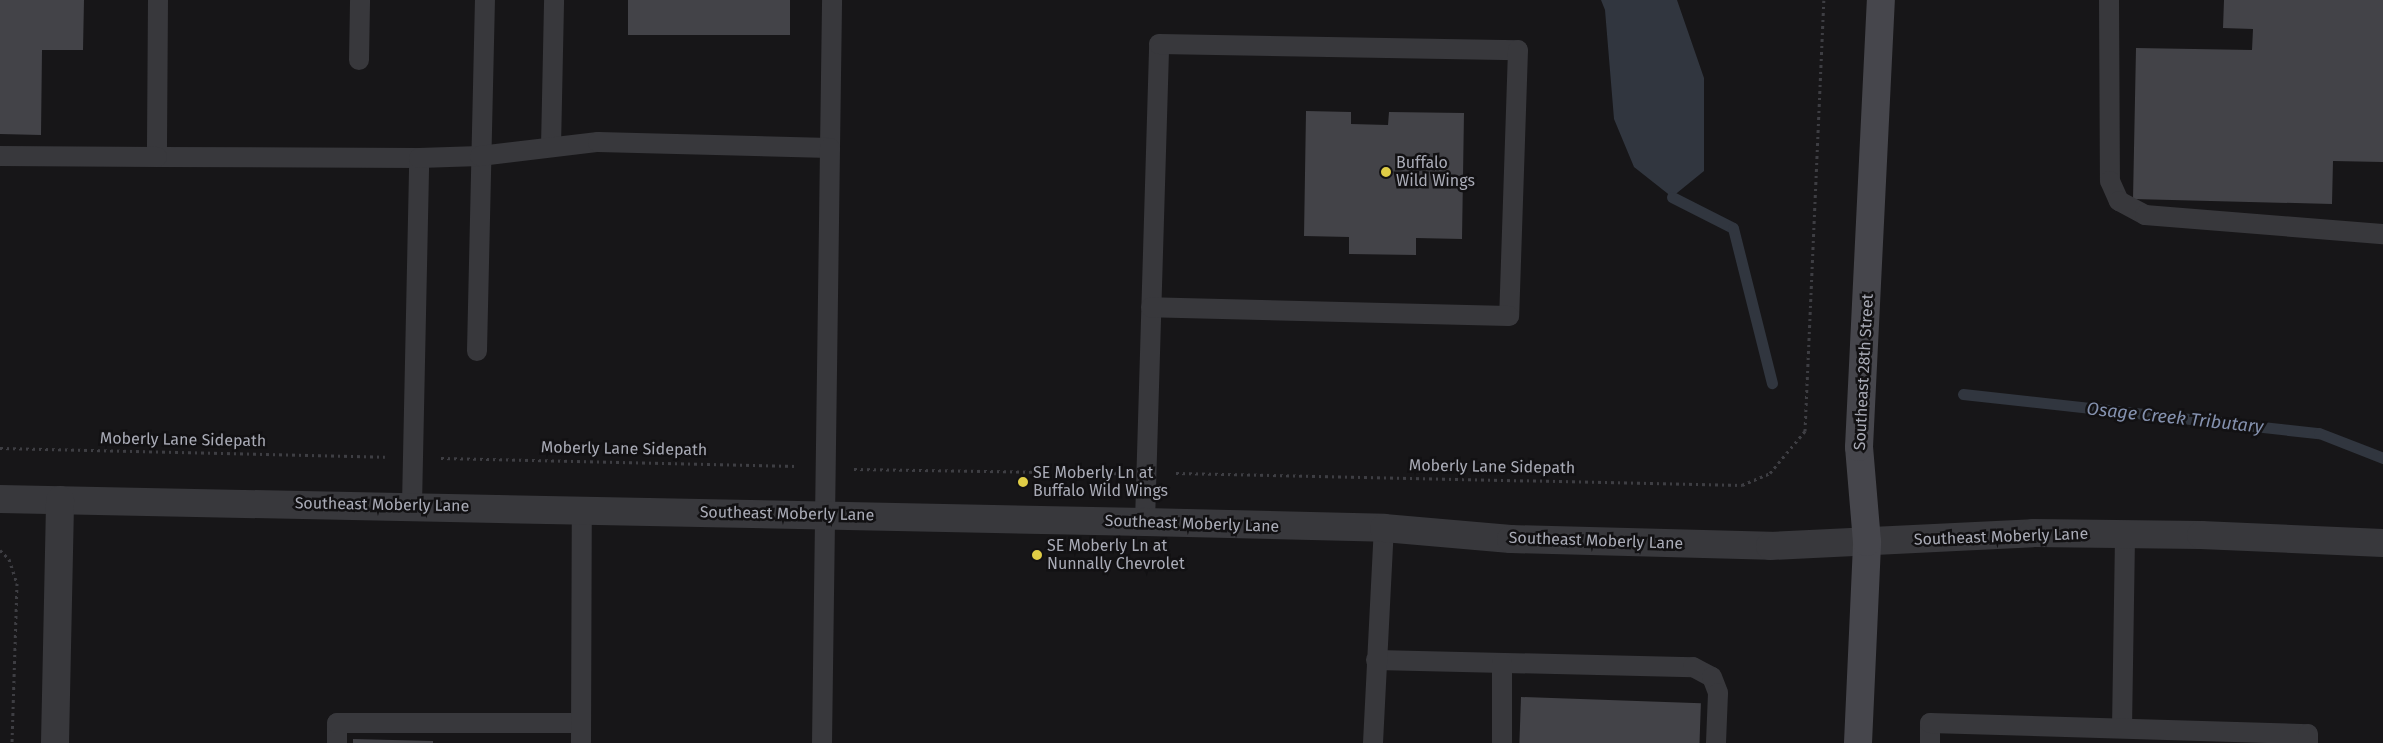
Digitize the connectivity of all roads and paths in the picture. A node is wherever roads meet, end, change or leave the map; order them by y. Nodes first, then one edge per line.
1 (158, 0) edge
2 (360, 0) edge
3 (485, 0) edge
4 (554, 0) edge
5 (832, 0) edge
6 (1824, 0) edge
7 (1881, 0) edge
8 (2108, 0) edge
9 (359, 60) dead end
10 (551, 147) junction
11 (830, 148) junction
12 (0, 156) edge
13 (480, 156) junction
14 (157, 157) junction
15 (420, 158) junction
16 (2383, 234) edge
17 (1152, 307) junction
18 (477, 351) dead end
19 (0, 448) edge
20 (365, 457) dead end
21 (463, 459) dead end
22 (783, 465) dead end
23 (868, 469) dead end
24 (1114, 473) dead end
25 (1212, 473) dead end
26 (0, 499) edge
27 (60, 500) junction
28 (412, 506) junction
29 (582, 509) junction
30 (827, 515) junction
31 (1146, 522) junction
32 (1384, 528) junction
33 (2125, 535) junction
34 (1867, 542) junction
35 (2383, 543) edge
36 (0, 550) edge
37 (1376, 660) junction
38 (1502, 663) junction
39 (581, 723) junction
40 (2122, 728) junction
41 (12, 743) edge
42 (55, 743) edge
43 (337, 743) edge
44 (581, 743) edge
45 (822, 743) edge
46 (1373, 743) edge
47 (1502, 743) edge
48 (1716, 743) edge
49 (1858, 743) edge
50 (1930, 743) edge
51 (2308, 743) edge

1 - 14 lane
2 - 9 lane
3 - 13 lane
4 - 10 lane
5 - 11 lane
6 - 25 path, Moberly Lane Sidepath
7 - 34 main road, Southeast 28th Street
8 - 16 lane
10 - 11 lane
10 - 13 lane
11 - 30 lane
12 - 14 lane
13 - 15 lane
13 - 18 lane
14 - 15 lane
15 - 28 lane
17 - 17 lane
17 - 31 lane
19 - 20 path, Moberly Lane Sidepath
21 - 22 path, Moberly Lane Sidepath
23 - 24 path
26 - 27 street, Southeast Moberly Lane
27 - 28 street, Southeast Moberly Lane
27 - 42 street
28 - 29 street, Southeast Moberly Lane
29 - 30 street, Southeast Moberly Lane
29 - 39 lane
30 - 31 street, Southeast Moberly Lane
30 - 45 lane
31 - 32 street, Southeast Moberly Lane
32 - 34 street, Southeast Moberly Lane
32 - 37 lane
33 - 34 street, Southeast Moberly Lane
33 - 35 street, Southeast Moberly Lane
33 - 40 lane
34 - 49 main road, Southeast 28th Street
36 - 41 path
37 - 38 lane
37 - 46 lane
38 - 47 lane
38 - 48 lane
39 - 43 lane
39 - 44 lane
40 - 50 lane
40 - 51 lane

